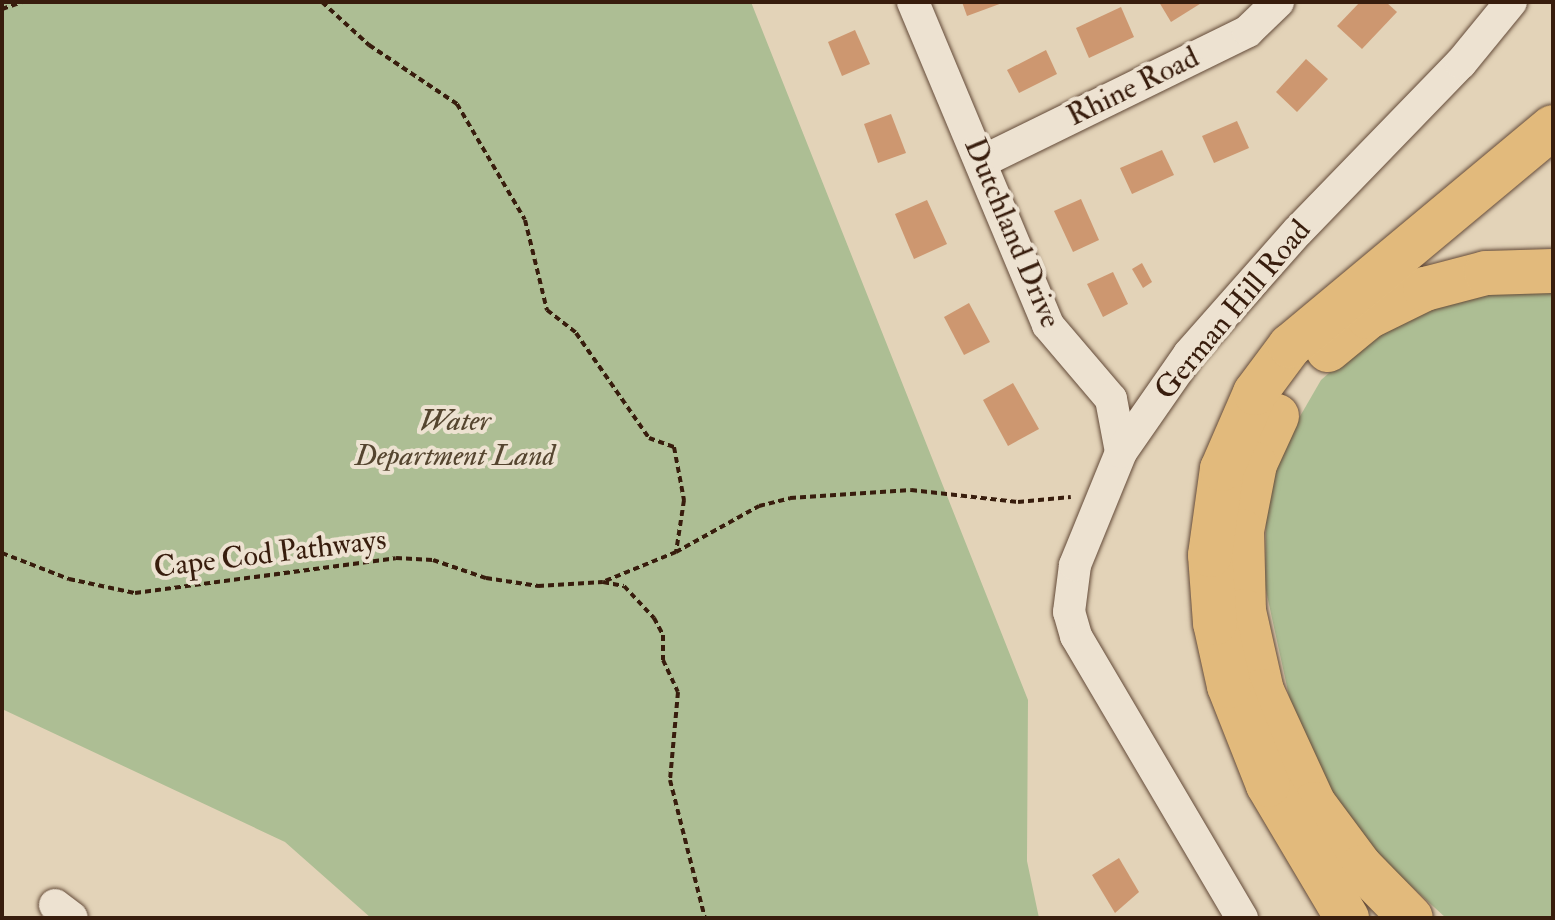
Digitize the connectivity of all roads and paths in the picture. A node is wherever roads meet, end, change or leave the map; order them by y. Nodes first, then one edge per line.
1 (22, 2) edge
2 (322, 2) edge
3 (913, 2) edge
4 (1278, 2) edge
5 (1511, 2) edge
6 (2, 9) edge
7 (1553, 127) edge
8 (981, 162) junction
9 (1553, 271) edge
10 (1121, 452) junction
11 (1104, 495) junction
12 (676, 552) junction
13 (2, 553) edge
14 (603, 582) junction
15 (705, 918) edge
16 (1242, 918) edge
17 (1347, 918) edge
18 (1411, 918) edge

1 - 6 path
2 - 12 path
3 - 8 street, Dutchland Drive
4 - 8 street, Rhine Road
5 - 10 street, German Hill Road
7 - 17 highway
8 - 10 street, Dutchland Drive
9 - 18 highway
10 - 11 street, German Hill Road
11 - 12 path
11 - 16 street, German Hill Road
12 - 14 path
13 - 14 path, Cape Cod Pathways
14 - 15 path, Cape Cod Pathways

